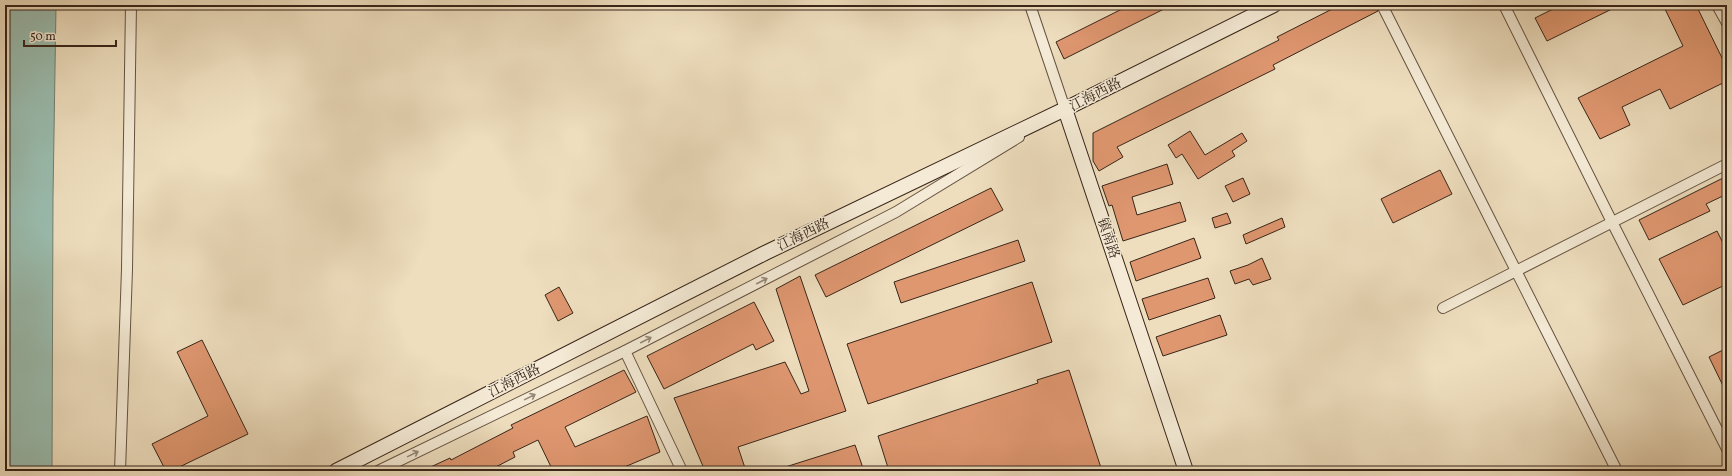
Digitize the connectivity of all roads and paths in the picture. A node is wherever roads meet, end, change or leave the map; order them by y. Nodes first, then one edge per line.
1 (131, 5) edge
2 (1030, 5) edge
3 (1274, 5) edge
4 (1382, 5) edge
5 (1504, 5) edge
6 (1717, 5) edge
7 (1727, 22) edge
8 (1065, 109) junction
9 (1727, 164) edge
10 (1612, 222) junction
11 (1516, 271) junction
12 (1443, 308) dead end
13 (625, 351) junction
14 (1727, 449) edge
15 (120, 471) edge
16 (336, 471) edge
17 (378, 471) edge
18 (682, 471) edge
19 (1186, 471) edge
20 (1617, 471) edge

1 - 15 street
2 - 8 street, 镇南路
3 - 8 main road, 江海西路
4 - 11 street
5 - 10 street
6 - 7 street
13 -> 8 street
8 - 16 main road, 江海西路
8 - 19 main road, 镇南路
9 - 10 street
10 - 11 street
10 - 14 street
11 - 12 street
11 - 20 street
17 -> 13 street
13 - 18 street

